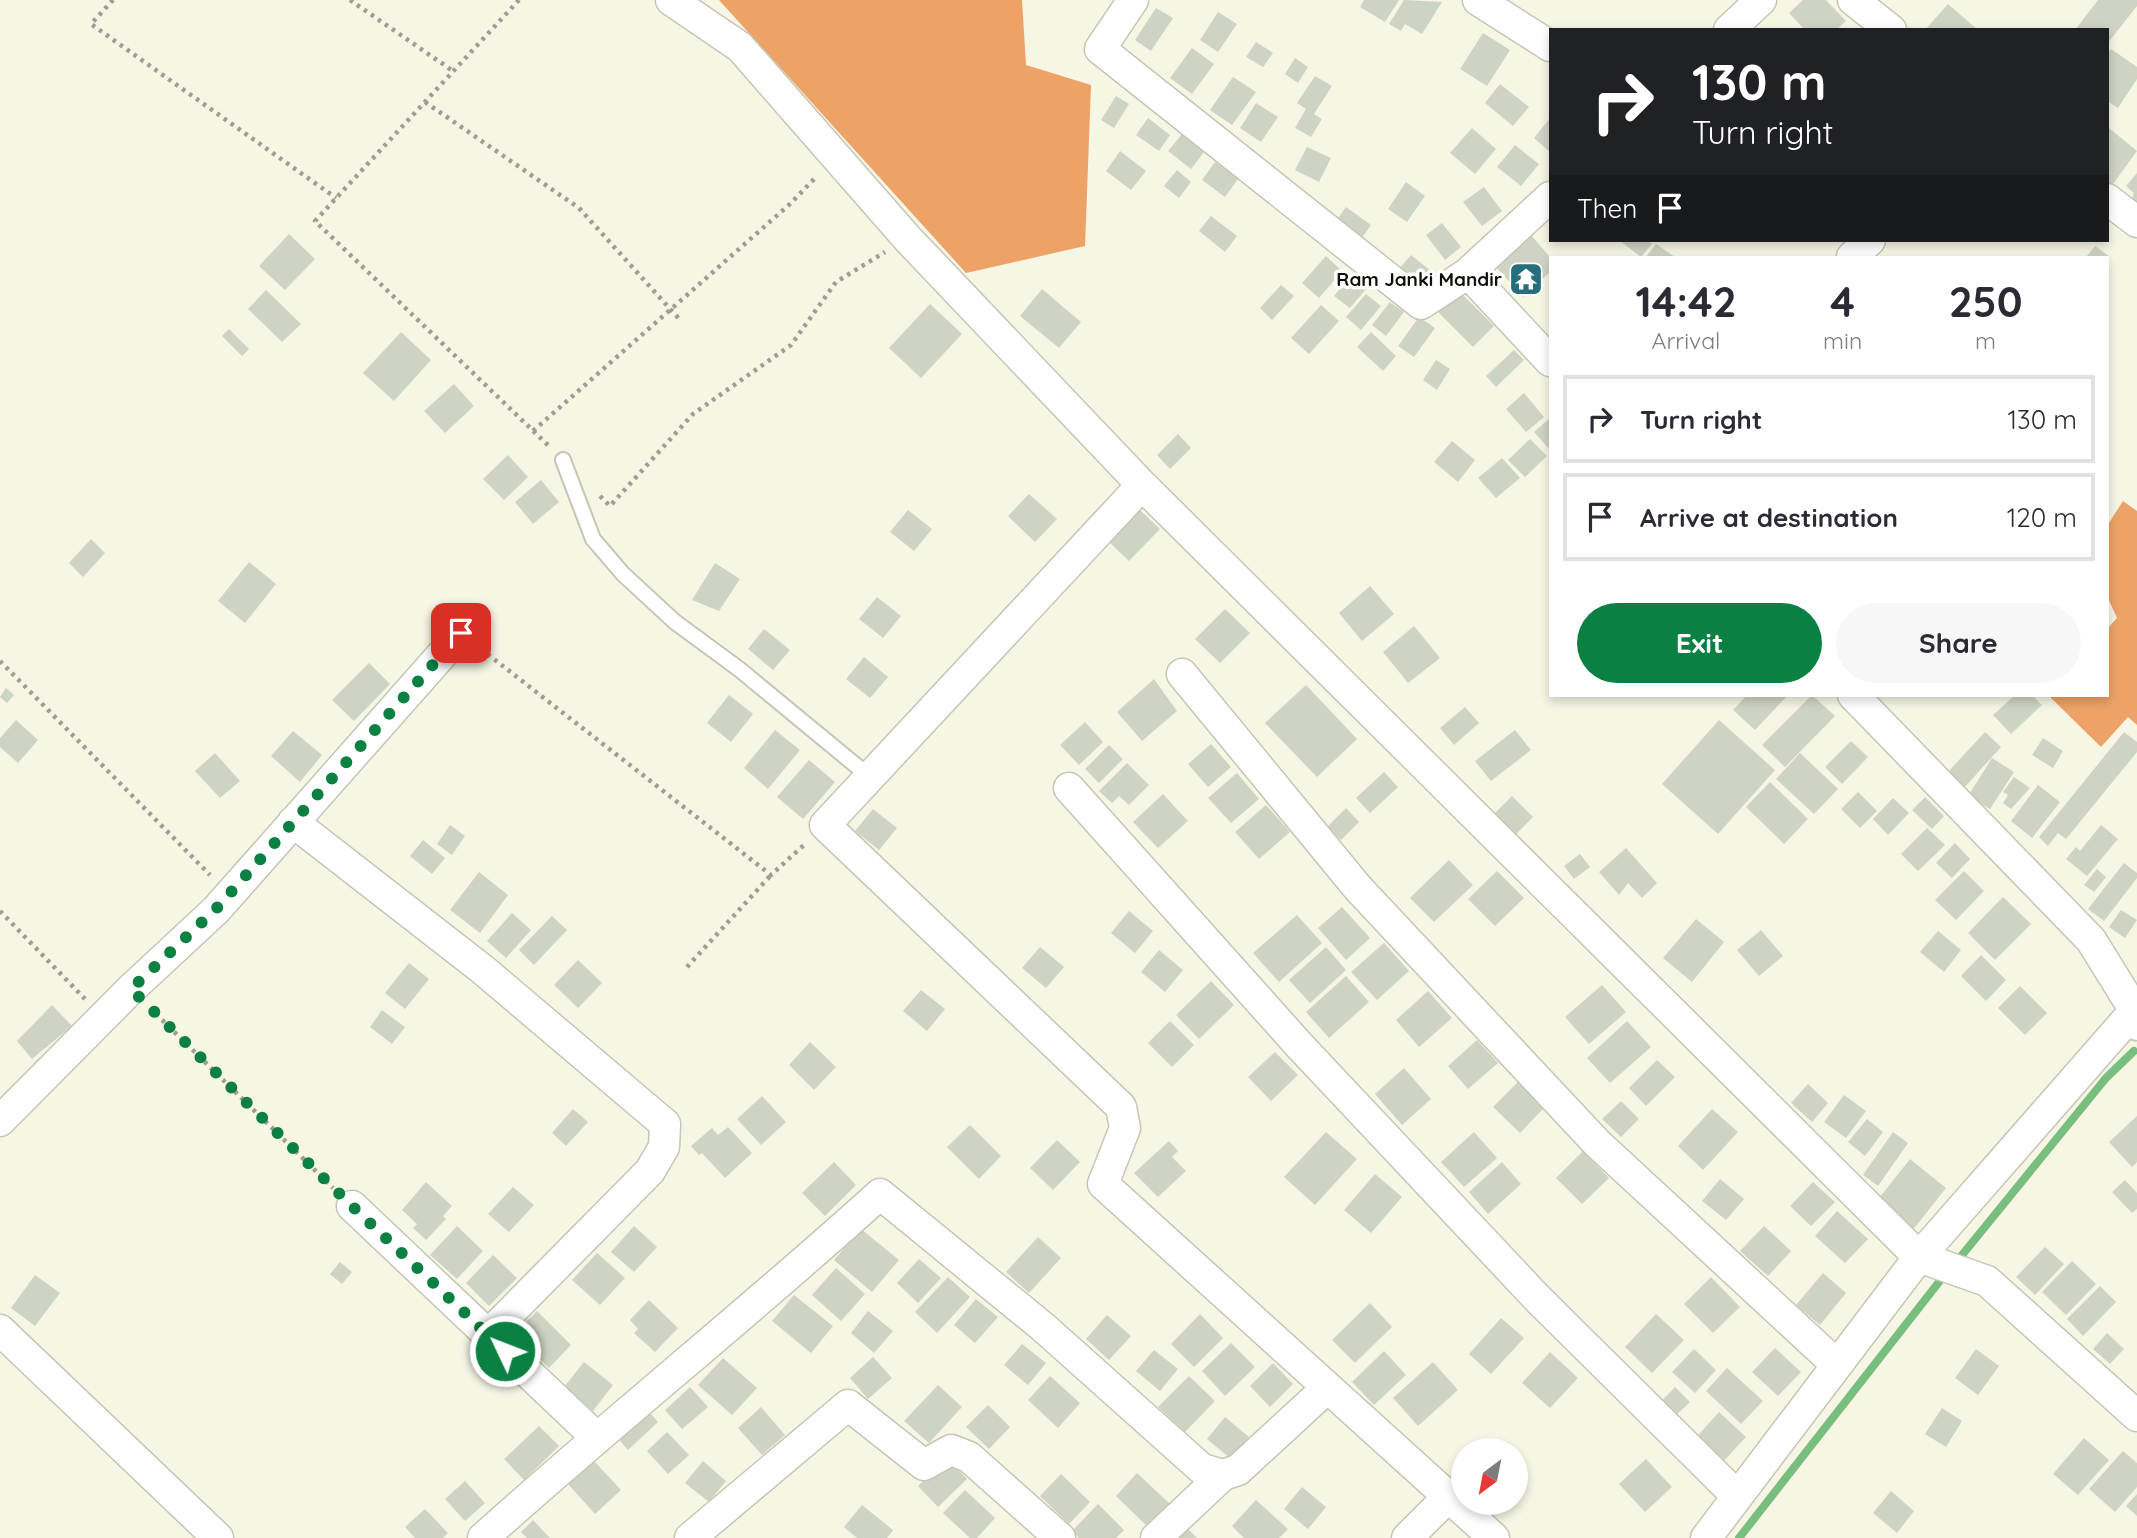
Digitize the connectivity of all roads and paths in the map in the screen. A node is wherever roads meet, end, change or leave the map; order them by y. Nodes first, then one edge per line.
1 (113, 0) edge
2 (350, 0) edge
3 (519, 0) edge
4 (671, 0) edge
5 (1133, 0) edge
6 (1478, 0) edge
7 (1761, 0) edge
8 (1853, 0) edge
9 (1731, 28) edge
10 (1888, 28) edge
11 (1549, 45) edge
12 (453, 71) junction
13 (425, 102) junction
14 (836, 157) junction
15 (336, 198) junction
16 (1549, 198) edge
17 (2109, 201) edge
18 (2137, 222) edge
19 (906, 238) junction
20 (1868, 242) edge
21 (1853, 256) edge
22 (1468, 274) junction
23 (671, 309) junction
24 (681, 321) dead end
25 (1549, 360) edge
26 (533, 431) junction
27 (563, 460) junction
28 (1142, 485) junction
29 (461, 633) joint
30 (0, 661) edge
31 (1182, 674) dead end
32 (1855, 697) edge
33 (870, 777) junction
34 (1069, 788) dead end
35 (293, 822) junction
36 (825, 825) junction
37 (771, 876) junction
38 (229, 894) junction
39 (0, 911) edge
40 (687, 967) dead end
41 (131, 989) junction
42 (2136, 1014) edge
43 (103, 1017) junction
44 (0, 1121) edge
45 (352, 1206) joint
46 (1919, 1257) junction
47 (0, 1330) edge
48 (488, 1335) junction
49 (1837, 1365) junction
50 (1327, 1388) junction
51 (2137, 1416) edge
52 (596, 1437) junction
53 (1223, 1475) junction
54 (1737, 1496) junction
55 (1447, 1498) junction
56 (218, 1538) edge
57 (483, 1538) edge
58 (690, 1538) edge
59 (1060, 1538) edge
60 (1156, 1538) edge
61 (1407, 1538) edge
62 (1494, 1538) edge
63 (1706, 1538) edge

1 - 15 path
2 - 12 path
3 - 12 path
4 - 14 street
5 - 22 street
6 - 11 street
7 - 9 street
8 - 10 street
12 - 13 path
13 - 15 path
13 - 23 path
14 - 19 street
14 - 23 path
15 - 26 path
16 - 22 street
17 - 18 street
19 - 27 path
19 - 28 street
20 - 21 street
22 - 25 street
23 - 24 path
23 - 26 path
26 - 27 path
27 - 33 lane
28 - 33 street
28 - 46 street
29 - 35 street
29 - 37 path
30 - 38 path
31 - 49 street
32 - 42 street
33 - 36 street
34 - 54 street
35 - 38 street
35 - 48 street
36 - 37 path
36 - 50 street
37 - 40 path
38 - 41 street
39 - 43 path
41 - 43 street
41 - 45 path
42 - 46 street
43 - 44 street
45 - 48 street
46 - 49 street
46 - 51 street
47 - 56 street
48 - 52 street
49 - 54 street
50 - 53 street
50 - 55 street
52 - 53 street
52 - 57 street
53 - 60 street
54 - 63 street
55 - 61 street
55 - 62 street
58 - 59 street

